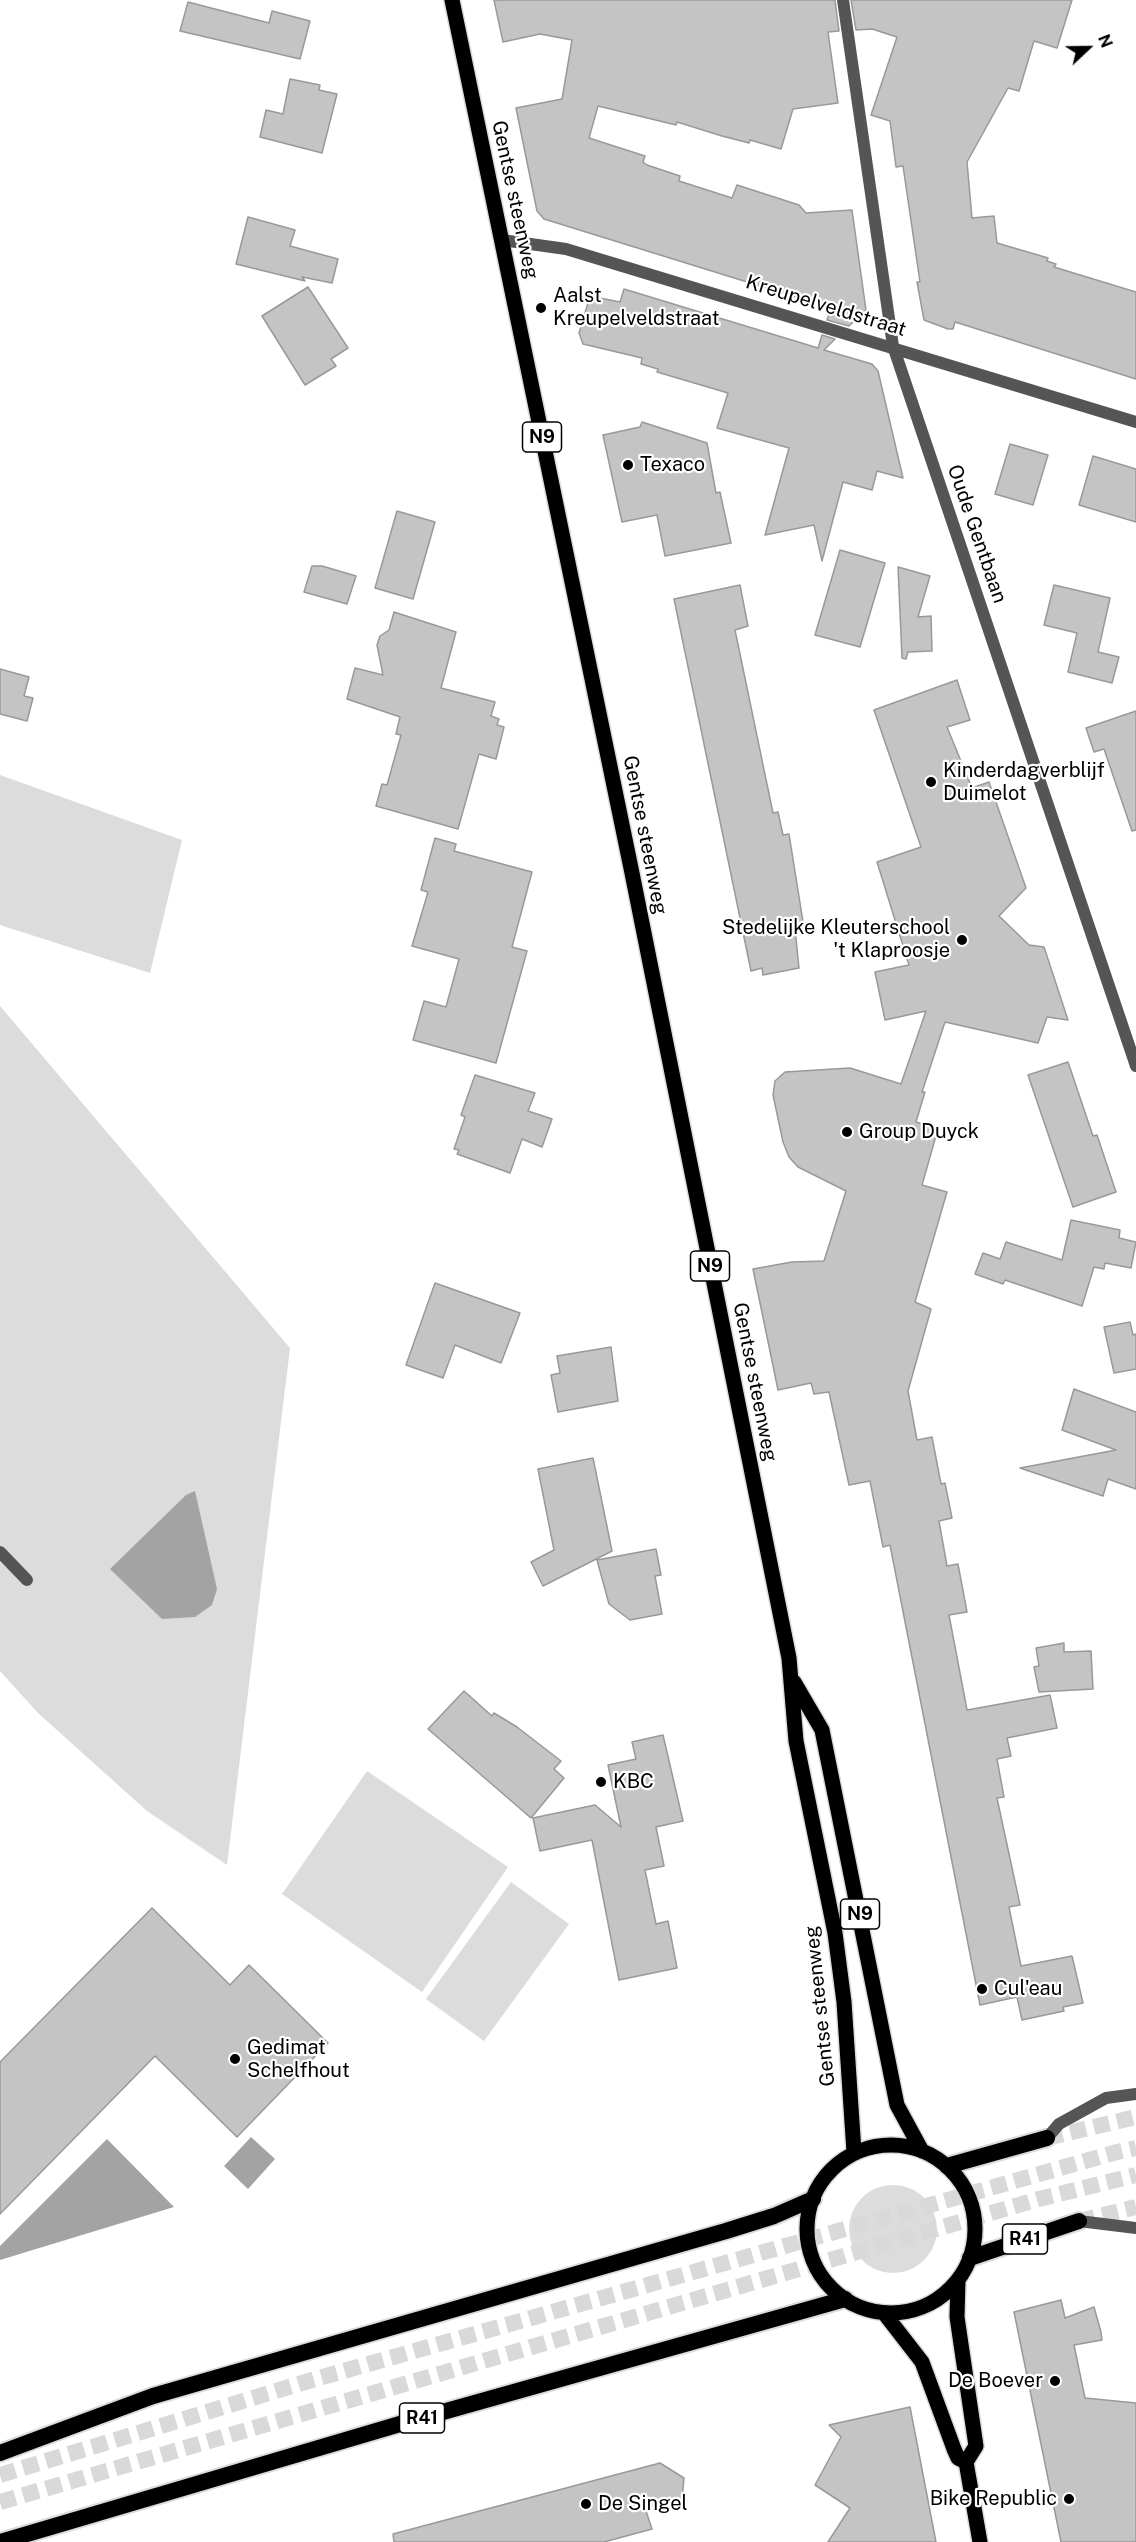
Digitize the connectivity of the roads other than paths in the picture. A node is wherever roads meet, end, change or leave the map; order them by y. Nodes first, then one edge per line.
1 (452, 0) edge
2 (843, 0) edge
3 (502, 240) junction
4 (893, 346) junction
5 (1136, 422) edge
6 (1136, 1066) edge
7 (0, 1552) edge
8 (27, 1580) dead end
9 (792, 1679) junction
10 (1136, 2094) edge
11 (1047, 2138) joint
12 (922, 2151) junction
13 (854, 2152) junction
14 (947, 2166) junction
15 (813, 2199) junction
16 (1079, 2221) joint
17 (1136, 2228) edge
18 (970, 2258) junction
19 (958, 2280) junction
20 (845, 2299) junction
21 (884, 2313) junction
22 (0, 2453) edge
23 (966, 2462) junction
24 (0, 2542) edge
25 (980, 2542) edge

1 - 3 main road, Gentse steenweg / N9
2 - 4 street, Oude Gentbaan
3 - 4 street, Kreupelveldstraat
3 - 9 main road, Gentse steenweg / N9
4 - 5 street, Kreupelveldstraat
4 - 6 street, Oude Gentbaan
7 - 8 street
9 - 12 main road, Gentse steenweg / N9
9 - 13 main road, Gentse steenweg / N9
10 - 11 street
11 - 14 highway
12 - 13 main road
12 - 14 main road
13 - 15 main road
14 - 18 main road
15 - 20 main road
15 - 22 highway
16 - 17 street, R41
16 - 18 highway, R41
18 - 19 main road
19 - 21 main road
19 - 23 main road
20 - 21 main road
20 - 24 highway, R41
21 - 23 main road
23 - 25 main road

